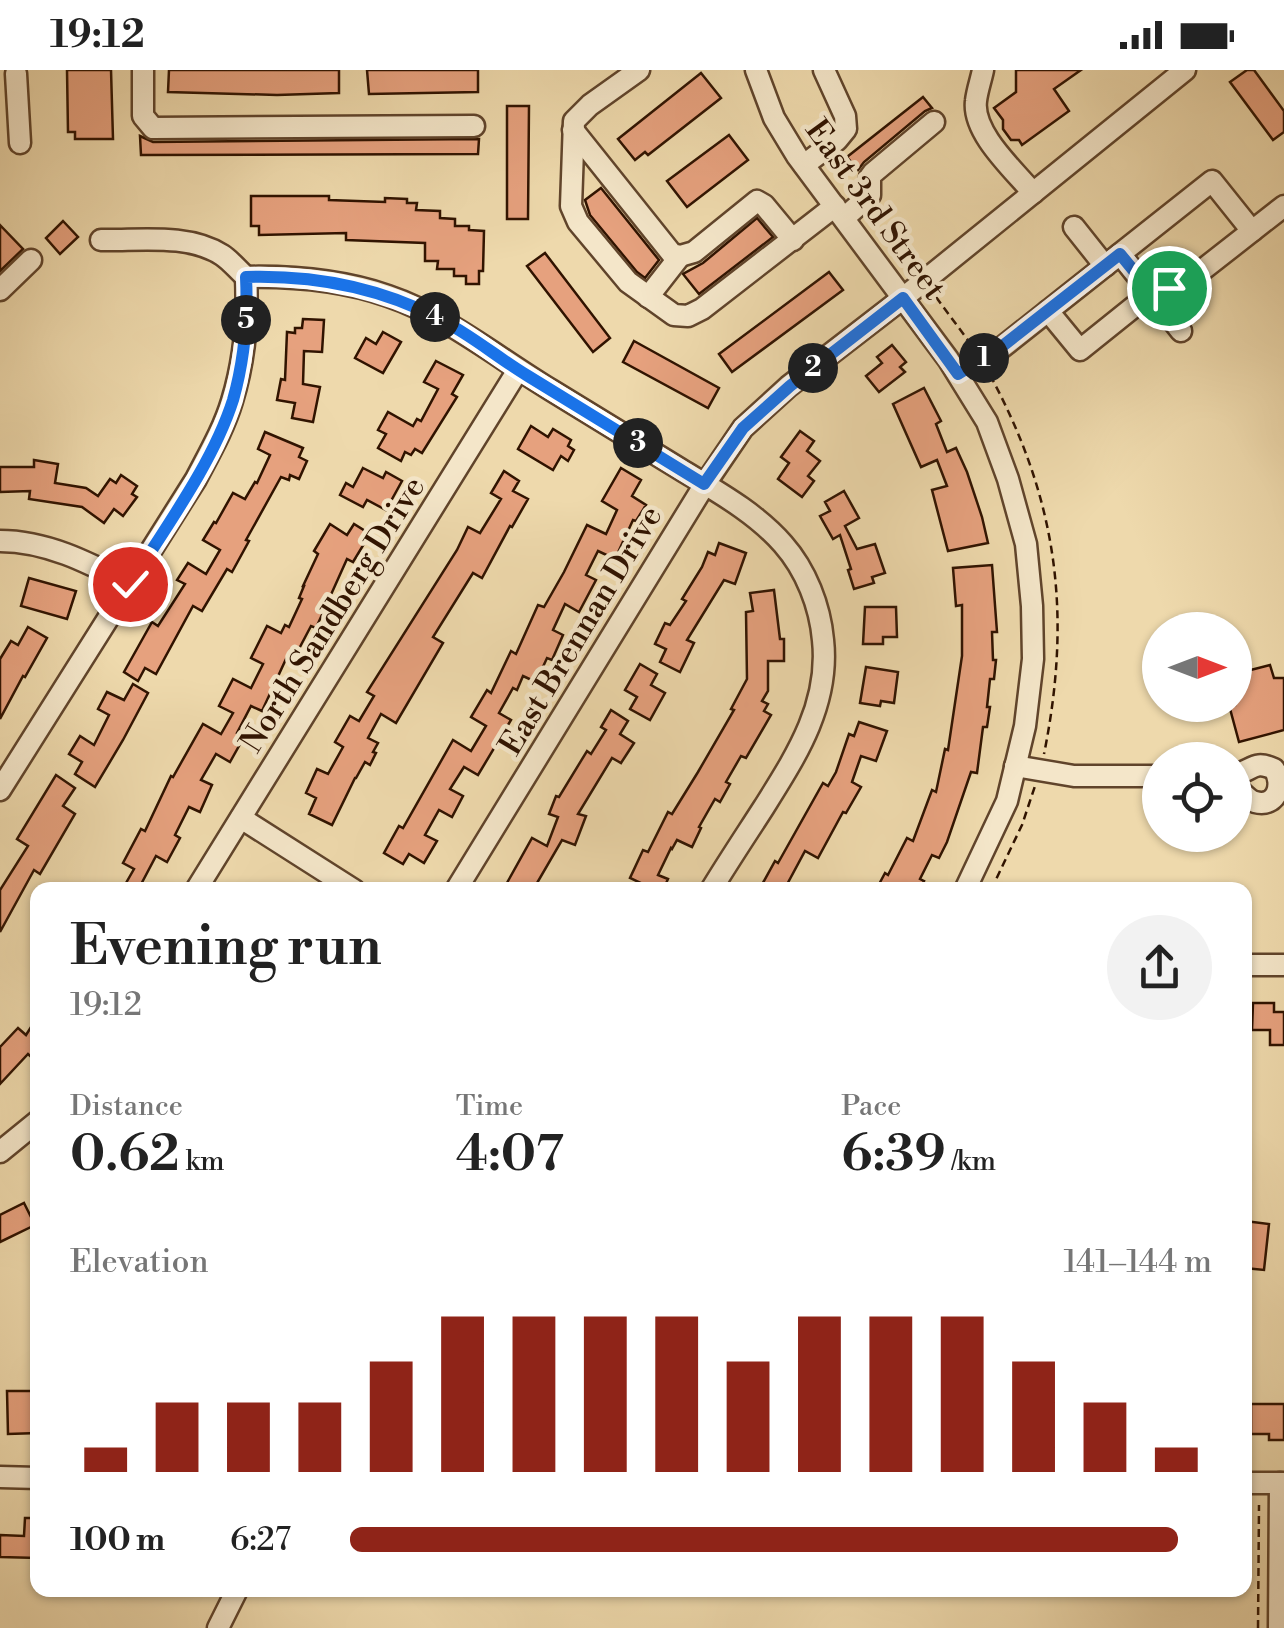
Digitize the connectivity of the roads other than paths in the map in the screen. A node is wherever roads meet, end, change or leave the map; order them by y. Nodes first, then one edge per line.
1 (143, 70) edge
2 (640, 70) edge
3 (756, 70) edge
4 (824, 70) edge
5 (983, 70) edge
6 (1186, 70) edge
7 (12, 73) edge
8 (934, 122) dead end
9 (474, 126) dead end
10 (573, 130) junction
11 (20, 143) dead end
12 (804, 165) junction
13 (1033, 193) junction
14 (1284, 206) edge
15 (839, 212) junction
16 (1074, 227) dead end
17 (1252, 231) junction
18 (100, 240) dead end
19 (792, 240) junction
20 (680, 256) junction
21 (31, 260) dead end
22 (1112, 260) junction
23 (246, 277) junction
24 (0, 290) edge
25 (1152, 293) junction
26 (648, 297) junction
27 (903, 298) junction
28 (1048, 311) junction
29 (1180, 331) dead end
30 (518, 370) junction
31 (958, 374) junction
32 (704, 484) junction
33 (0, 541) edge
34 (130, 584) junction
35 (1015, 766) junction
36 (1252, 767) edge
37 (1142, 776) edge
38 (0, 790) edge
39 (1252, 801) edge
40 (241, 818) junction
41 (201, 882) edge
42 (341, 882) edge
43 (461, 882) edge
44 (716, 882) edge
45 (969, 882) edge
46 (1252, 965) edge
47 (1284, 965) edge
48 (30, 1128) edge
49 (0, 1152) edge
50 (0, 1477) edge
51 (30, 1478) edge
52 (1252, 1482) edge
53 (1282, 1483) edge
54 (234, 1597) edge
55 (218, 1628) edge
56 (1279, 1628) edge

1 - 9 street
2 - 10 street
3 - 12 street, East 3rd Street
4 - 12 street
5 - 13 street
6 - 13 street, East Brennan Drive
7 - 11 street
8 - 15 street
10 - 20 street
10 - 26 street
12 - 15 street, East 3rd Street
13 - 27 street, East Brennan Drive
14 - 17 street
15 - 19 street
15 - 27 street, East 3rd Street
16 - 22 street
17 - 22 street
17 - 25 street
18 - 23 street
19 - 20 street
19 - 26 street
20 - 26 street
21 - 24 street
22 - 25 street
22 - 28 street
23 - 30 street
23 - 34 street
25 - 28 street
25 - 29 street
27 - 31 street, East 3rd Street
27 - 32 street, East Brennan Drive
28 - 31 street
30 - 32 street
30 - 40 street, North Sandberg Drive
31 - 35 street, East 3rd Street
32 - 43 street, East Brennan Drive
32 - 44 street
33 - 34 street
34 - 38 street
35 - 37 street
35 - 45 street, East 3rd Street
36 - 39 street
40 - 41 street, North Sandberg Drive
40 - 42 street
46 - 47 street
48 - 49 street
50 - 51 street
52 - 53 street
53 - 56 street
54 - 55 street

